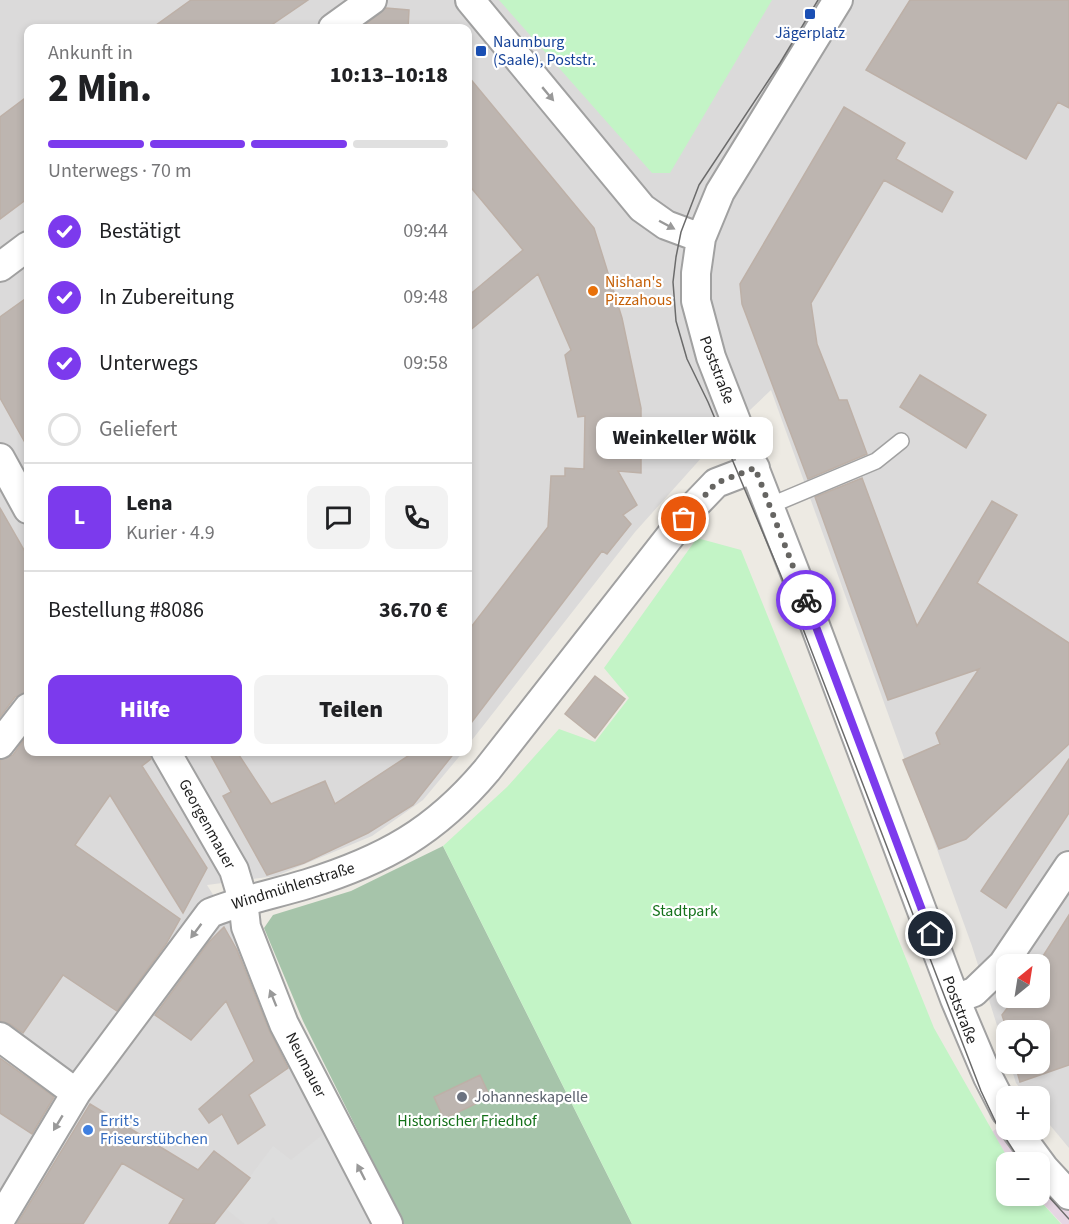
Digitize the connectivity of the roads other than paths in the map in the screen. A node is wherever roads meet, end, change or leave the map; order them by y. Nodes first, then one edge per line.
1 (372, 0) edge
2 (470, 0) edge
3 (838, 0) edge
4 (339, 24) edge
5 (701, 238) junction
6 (24, 249) edge
7 (0, 267) edge
8 (901, 441) dead end
9 (0, 458) edge
10 (755, 468) junction
11 (24, 502) edge
12 (769, 506) junction
13 (24, 713) edge
14 (0, 744) edge
15 (168, 756) edge
16 (1069, 866) edge
17 (243, 900) junction
18 (955, 999) junction
19 (0, 1037) edge
20 (76, 1093) junction
21 (996, 1093) edge
22 (1023, 1140) edge
23 (1069, 1196) edge
24 (0, 1220) edge
25 (388, 1224) edge

1 - 4 street
2 -> 5 street
3 - 5 street, Poststraße
5 - 10 street, Poststraße
6 - 7 street
8 - 12 lane
9 - 11 street
10 - 12 street, Poststraße
10 - 17 street, Windmühlenstraße
12 - 18 street, Poststraße
13 - 14 street
15 - 17 street, Georgenmauer
16 - 18 street
17 -> 20 street, Windmühlenstraße
25 -> 17 street, Neumauer
18 - 21 street, Poststraße
19 - 20 street
20 -> 24 street, Windmühlenstraße
22 - 23 street

